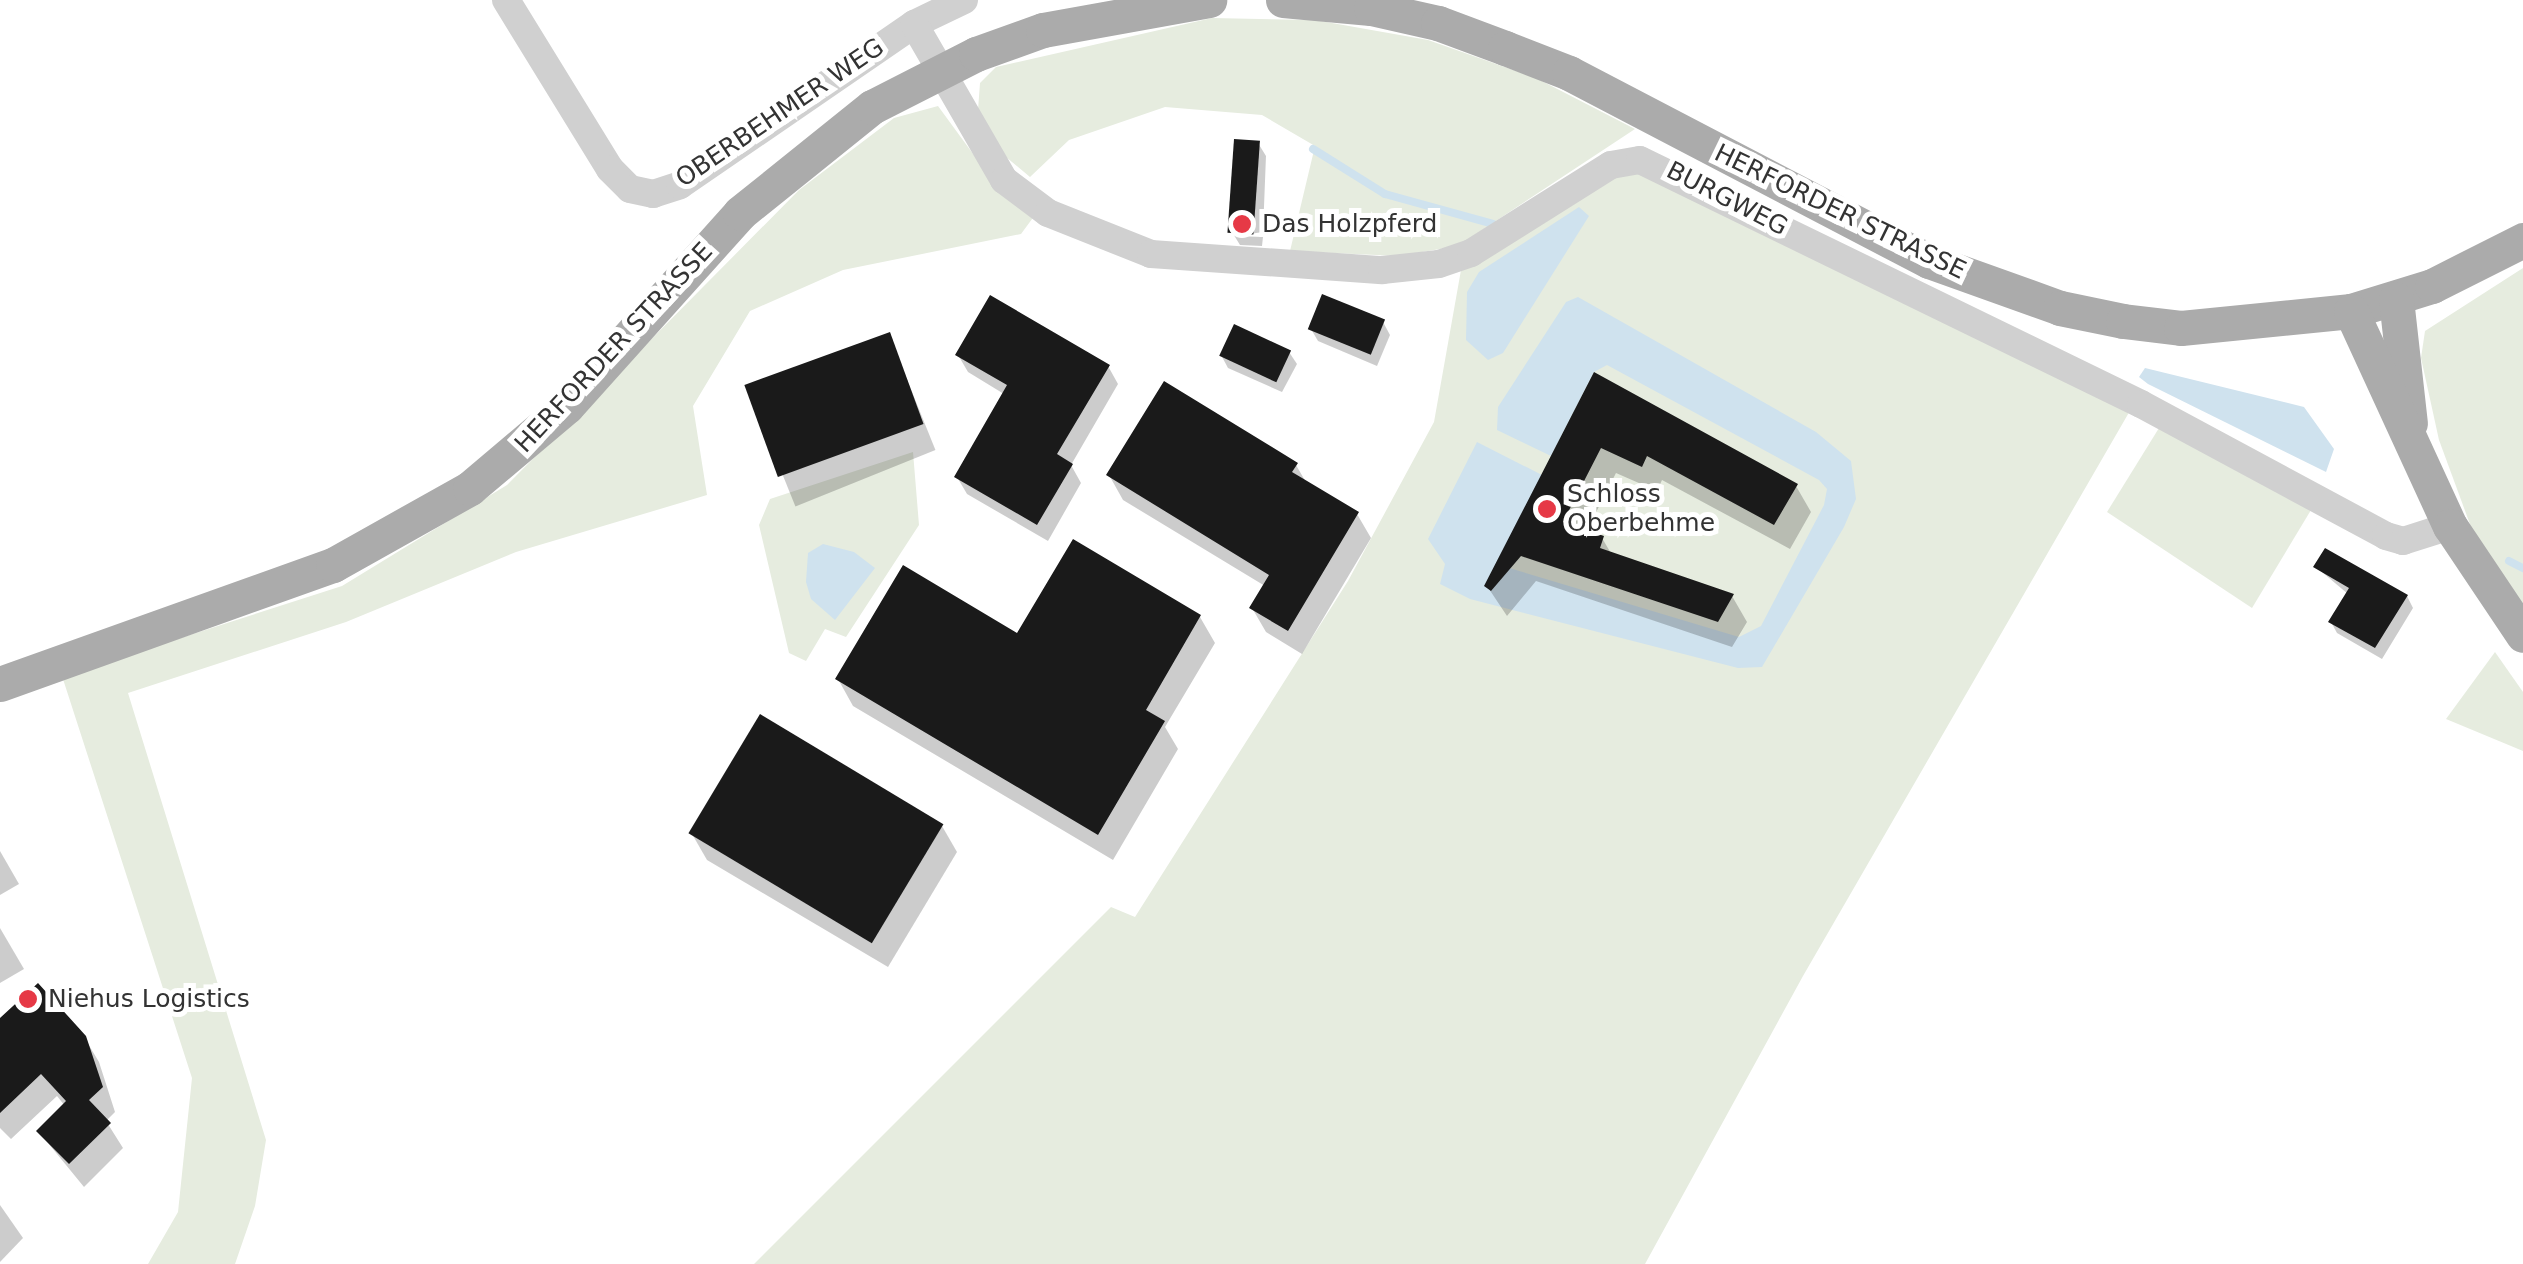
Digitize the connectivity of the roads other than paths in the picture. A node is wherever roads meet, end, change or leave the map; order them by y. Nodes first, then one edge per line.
1 (506, 0) edge
2 (964, 0) edge
3 (1210, 0) edge
4 (1283, 0) edge
5 (914, 24) junction
6 (940, 71) junction
7 (2523, 240) edge
8 (2396, 299) junction
9 (2351, 311) junction
10 (2415, 453) junction
11 (2440, 530) junction
12 (2523, 635) edge
13 (0, 684) edge

1 - 5 street, OBERBEHMER WEG
2 - 5 street
3 - 6 main road, HERFORDER STRASSE
4 - 9 main road, HERFORDER STRASSE
5 - 6 street, BURGWEG
6 - 11 street, BURGWEG
6 - 13 main road, HERFORDER STRASSE
7 - 8 main road, HERFORDER STRASSE
8 - 9 main road, HERFORDER STRASSE
8 - 10 main road
9 - 10 main road
10 - 11 main road
11 - 12 main road

